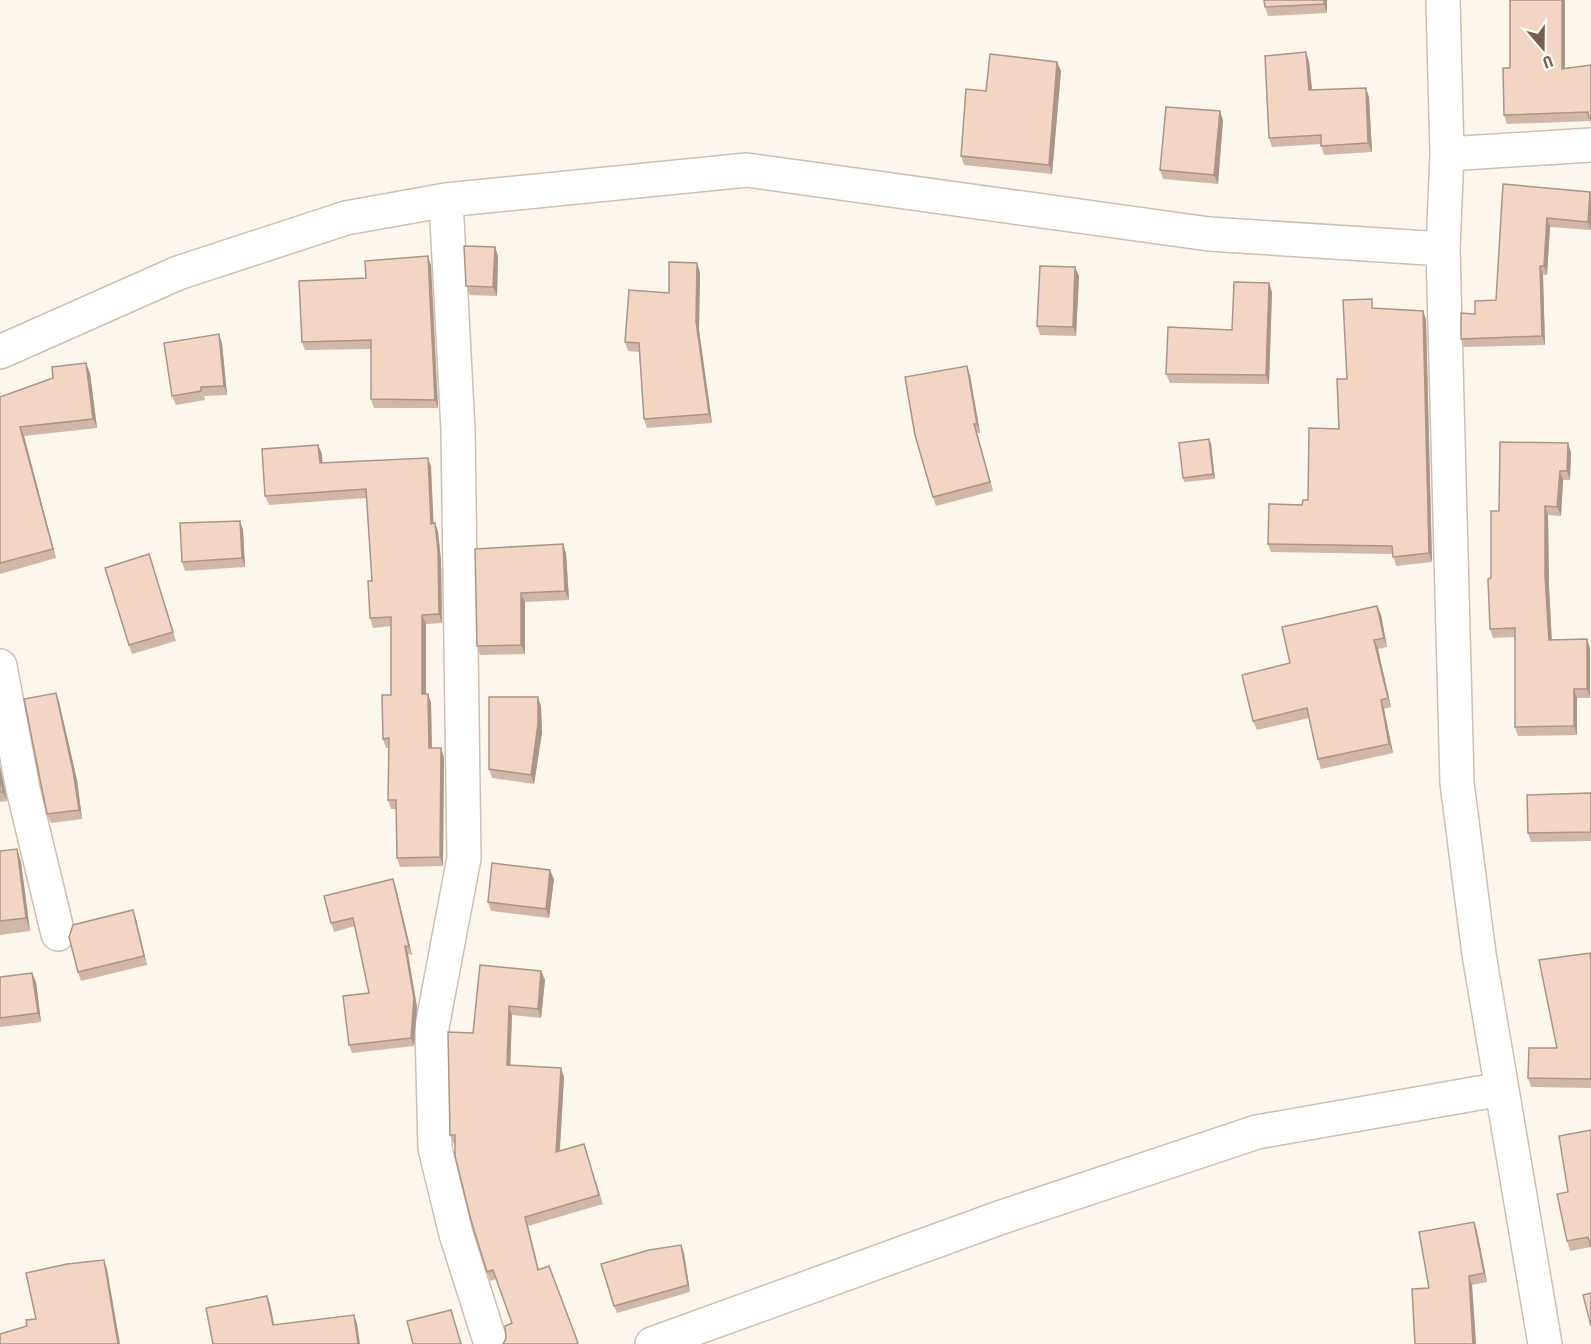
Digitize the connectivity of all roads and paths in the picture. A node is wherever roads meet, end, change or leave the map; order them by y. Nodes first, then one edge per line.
1 (1443, 0) edge
2 (1591, 145) edge
3 (1447, 154) junction
4 (446, 200) junction
5 (1443, 249) junction
6 (0, 352) edge
7 (0, 666) edge
8 (58, 934) dead end
9 (1502, 1089) junction
10 (491, 1344) edge
11 (652, 1344) edge
12 (1545, 1344) edge

1 - 3 street
2 - 3 street
3 - 5 street
4 - 5 street
4 - 6 street
4 - 10 street
5 - 9 street
7 - 8 street
9 - 11 street
9 - 12 street

